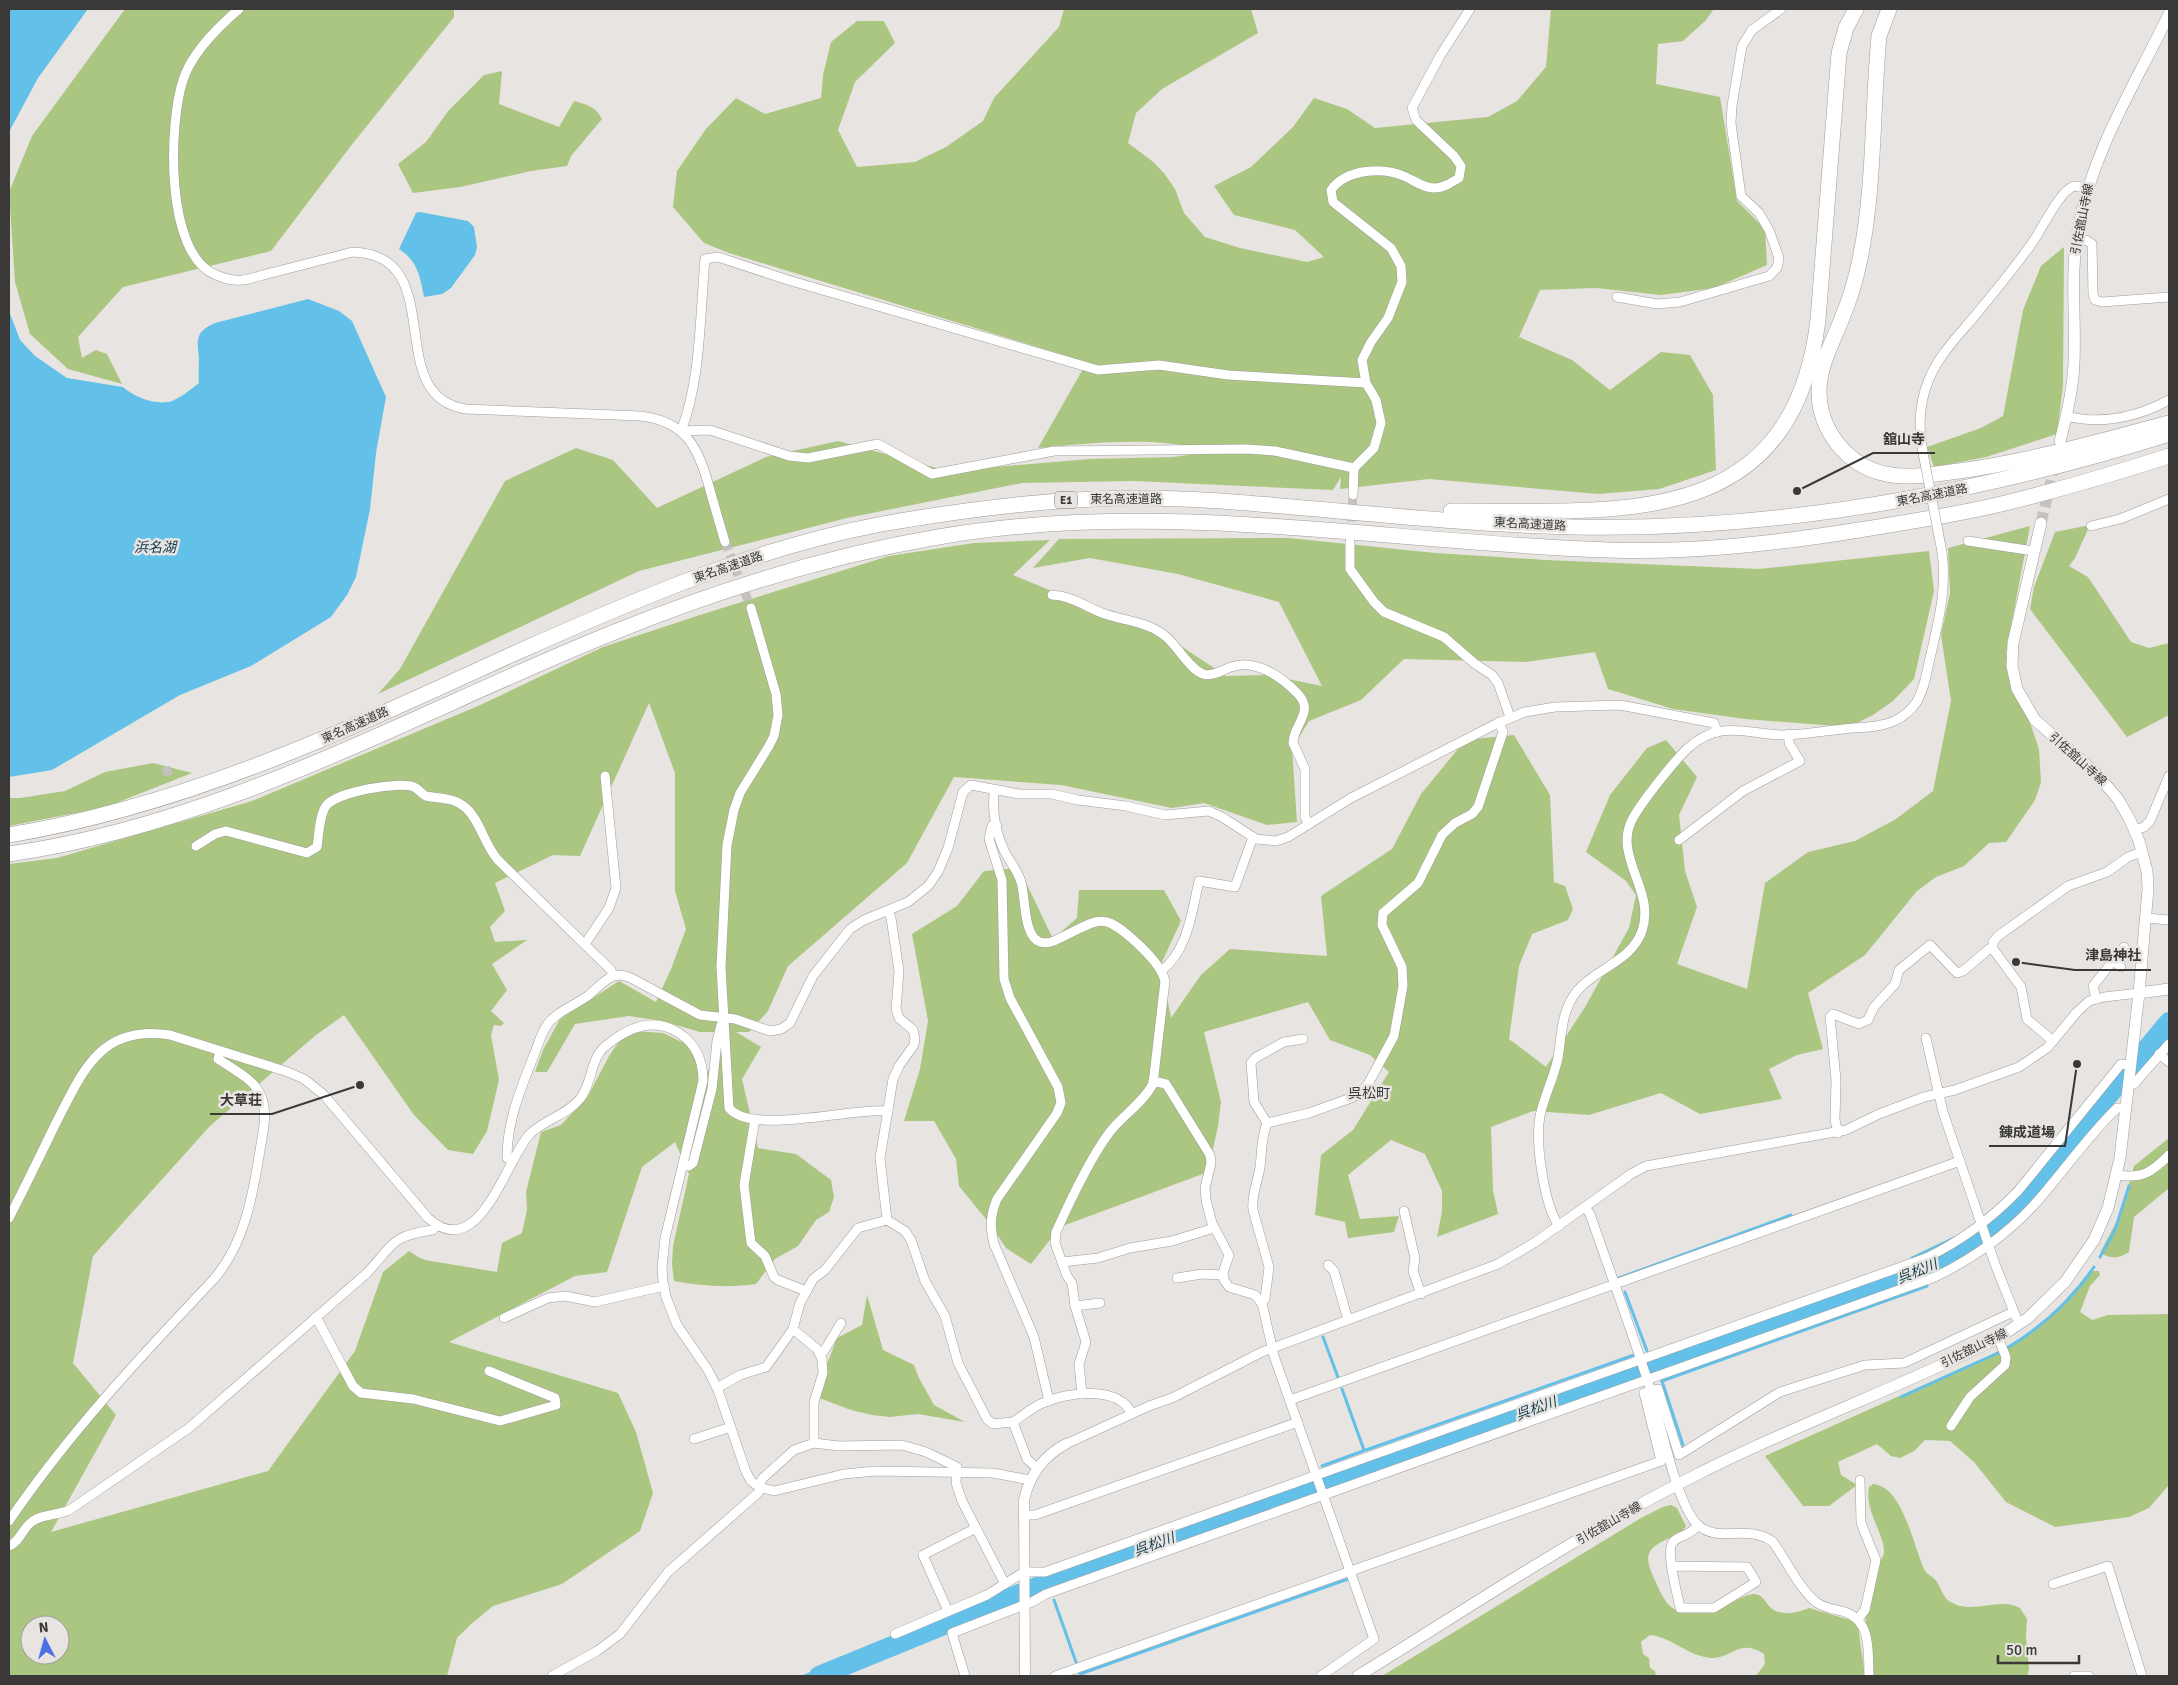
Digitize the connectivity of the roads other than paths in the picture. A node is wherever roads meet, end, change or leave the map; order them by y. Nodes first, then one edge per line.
1 (240, 9) edge
2 (1470, 9) edge
3 (1781, 9) edge
4 (1856, 9) edge
5 (1888, 9) edge
6 (2169, 14) edge
7 (2087, 188) junction
8 (2077, 239) junction
9 (1617, 297) dead end
10 (2169, 298) edge
11 (1366, 383) junction
12 (2169, 400) edge
13 (2066, 416) junction
14 (2169, 423) edge
15 (681, 431) junction
16 (2169, 434) edge
17 (2060, 441) dead end
18 (2169, 457) edge
19 (1354, 468) junction
20 (1353, 495) tunnel mouth
21 (2169, 499) edge
22 (1340, 512) junction
23 (2041, 523) tunnel mouth
24 (2091, 526) dead end
25 (1968, 541) dead end
26 (725, 542) tunnel mouth
27 (1350, 542) tunnel mouth
28 (2034, 551) junction
29 (1052, 595) dead end
30 (751, 608) tunnel mouth
31 (1510, 717) junction
32 (1499, 722) junction
33 (1717, 732) junction
34 (1789, 734) junction
35 (605, 776) dead end
36 (2169, 776) edge
37 (995, 789) junction
38 (1309, 824) junction
39 (997, 826) junction
40 (2135, 830) junction
41 (9, 835) edge
42 (1253, 837) junction
43 (1679, 840) dead end
44 (196, 846) dead end
45 (2142, 852) junction
46 (9, 854) edge
47 (888, 910) junction
48 (2146, 918) junction
49 (2169, 920) edge
50 (585, 944) junction
51 (2124, 947) dead end
52 (1994, 949) junction
53 (2113, 961) junction
54 (2121, 967) dead end
55 (1161, 971) junction
56 (613, 976) junction
57 (2169, 990) edge
58 (2139, 993) junction
59 (2096, 998) junction
60 (724, 1018) junction
61 (1926, 1038) dead end
62 (1303, 1039) dead end
63 (2053, 1041) junction
64 (2169, 1044) edge
65 (220, 1051) junction
66 (2159, 1054) junction
67 (2129, 1061) junction
68 (2169, 1062) edge
69 (1153, 1081) junction
70 (2130, 1085) junction
71 (1939, 1094) junction
72 (2126, 1108) junction
73 (888, 1111) junction
74 (755, 1119) junction
75 (1267, 1123) junction
76 (1838, 1132) junction
77 (2169, 1156) edge
78 (513, 1161) junction
79 (1960, 1161) junction
80 (683, 1165) junction
81 (2118, 1175) junction
82 (1585, 1207) junction
83 (1404, 1211) dead end
84 (9, 1218) edge
85 (887, 1220) junction
86 (437, 1225) junction
87 (1559, 1226) junction
88 (1982, 1226) junction
89 (1214, 1228) junction
90 (1988, 1244) junction
91 (1062, 1262) junction
92 (1328, 1265) dead end
93 (1223, 1275) junction
94 (1177, 1278) dead end
95 (1614, 1285) junction
96 (664, 1286) junction
97 (806, 1291) junction
98 (1421, 1294) junction
99 (1260, 1301) junction
100 (1100, 1303) dead end
101 (1075, 1306) junction
102 (2013, 1312) junction
103 (316, 1317) junction
104 (504, 1318) dead end
105 (1348, 1320) junction
106 (841, 1323) dead end
107 (2020, 1324) junction
108 (794, 1329) junction
109 (1998, 1338) junction
110 (1272, 1348) junction
111 (820, 1353) junction
112 (1641, 1362) junction
113 (489, 1371) dead end
114 (1648, 1379) junction
115 (717, 1388) junction
116 (1651, 1391) junction
117 (1082, 1394) junction
118 (1290, 1400) junction
119 (1049, 1401) junction
120 (1132, 1414) junction
121 (1013, 1422) junction
122 (1298, 1422) junction
123 (1951, 1426) dead end
124 (731, 1427) junction
125 (694, 1439) dead end
126 (814, 1443) junction
127 (1066, 1444) joint
128 (1037, 1468) junction
129 (956, 1473) junction
130 (1317, 1477) junction
131 (1030, 1480) junction
132 (1860, 1480) dead end
133 (1677, 1484) junction
134 (759, 1487) junction
135 (1323, 1494) junction
136 (1024, 1515) junction
137 (9, 1521) edge
138 (1698, 1525) junction
139 (976, 1528) junction
140 (9, 1546) edge
141 (1672, 1566) junction
142 (1351, 1572) junction
143 (1024, 1575) junction
144 (1005, 1584) junction
145 (2053, 1584) dead end
146 (1025, 1603) junction
147 (948, 1611) junction
148 (1858, 1619) junction
149 (895, 1634) dead end
150 (1074, 1673) edge
151 (552, 1676) edge
152 (965, 1676) edge
153 (1026, 1676) edge
154 (1055, 1676) edge
155 (1322, 1676) edge
156 (1358, 1676) edge
157 (1869, 1676) edge
158 (2074, 1676) edge
159 (2089, 1676) edge
160 (2142, 1676) edge

1 - 15 street
2 - 11 street
3 - 9 street
4 - 22 highway
5 - 14 highway
6 - 7 main road, 引佐舘山寺線
7 - 8 main road, 引佐舘山寺線
7 - 34 street, bridge
8 - 10 street
8 - 13 main road, 引佐舘山寺線
11 - 15 street
11 - 19 street
12 - 13 street
13 - 17 main road, 引佐舘山寺線
15 - 19 street
15 - 26 street
16 - 22 highway, 東名高速道路 / E1
18 - 46 highway, 東名高速道路 / E1
19 - 20 street
21 - 24 street
22 - 41 highway, 東名高速道路 / E1
23 - 28 main road, 引佐舘山寺線
25 - 28 street
27 - 31 street
28 - 40 main road, 引佐舘山寺線
29 - 38 street
30 - 60 street
31 - 32 street
31 - 33 street
32 - 38 street
32 - 75 street
33 - 34 street
33 - 87 street
34 - 43 street
35 - 50 street
36 - 40 street
37 - 39 street
37 - 42 street
37 - 47 street
38 - 42 street
39 - 55 street
39 - 119 street
40 - 45 main road, 引佐舘山寺線
42 - 55 street
44 - 50 street
45 - 48 main road, 引佐舘山寺線
45 - 52 street
47 - 60 street
47 - 73 street
48 - 49 street
48 - 58 main road, 引佐舘山寺線
50 - 56 street
51 - 53 street
52 - 63 street
52 - 76 street
53 - 54 street
53 - 59 street
55 - 69 street
56 - 60 street
56 - 78 street
57 - 58 main road
58 - 59 street
58 - 67 main road, 引佐舘山寺線
59 - 63 street
60 - 74 street
60 - 80 street
61 - 71 street
62 - 75 street
63 - 71 street
64 - 66 street
65 - 84 street
65 - 86 street
65 - 137 street
66 - 68 street
66 - 70 street
67 - 70 main road, 引佐舘山寺線
67 - 88 street
69 - 89 street
69 - 91 street
70 - 72 main road, 引佐舘山寺線
71 - 76 street
71 - 79 street
72 - 81 main road, 引佐舘山寺線
72 - 90 street
73 - 74 street
73 - 85 street
74 - 97 street
75 - 99 street
76 - 82 street
77 - 81 street
78 - 80 street
78 - 86 street
79 - 88 street
79 - 95 street
80 - 96 street
81 - 107 main road, 引佐舘山寺線
82 - 87 street
82 - 95 street
83 - 98 street
85 - 97 street
85 - 121 street
86 - 103 street
87 - 98 street
88 - 90 street
88 - 112 street
89 - 91 street
89 - 93 street
90 - 102 street
90 - 114 street
91 - 101 street
92 - 105 street
93 - 94 street
93 - 99 street
95 - 112 street
95 - 118 street
96 - 104 street
96 - 115 street
97 - 108 street
98 - 105 street
99 - 110 street
100 - 101 street
101 - 117 street
102 - 107 street
102 - 116 street
103 - 113 street
103 - 140 street
105 - 110 street
106 - 111 street
107 - 109 main road, 引佐舘山寺線
108 - 111 street
108 - 115 street
109 - 123 street
109 - 133 main road, 引佐舘山寺線
110 - 118 street
110 - 120 street
111 - 126 street
112 - 114 street
112 - 130 street
114 - 116 street
114 - 135 street
115 - 124 street
116 - 133 street
116 - 142 street
117 - 119 street
117 - 120 street
118 - 122 street
119 - 121 street
120 - 127 street
121 - 128 street
122 - 130 street
122 - 136 street
124 - 125 street
124 - 134 street
126 - 129 street
126 - 134 street
127 - 128 street
128 - 131 street
129 - 131 street
129 - 134 street
129 - 139 street
130 - 135 street
130 - 143 street
131 - 136 street
132 - 148 street
133 - 138 street
133 - 156 main road, 引佐舘山寺線
134 - 151 street
135 - 142 street
135 - 146 street
136 - 143 street
138 - 141 street
138 - 148 street
139 - 144 street
139 - 147 street
141 - 141 street
142 - 150 street
142 - 155 street
143 - 144 street
143 - 146 street
144 - 147 street
145 - 160 street
146 - 152 street
146 - 153 street
147 - 149 street
148 - 157 street
150 - 154 street
158 - 159 street

